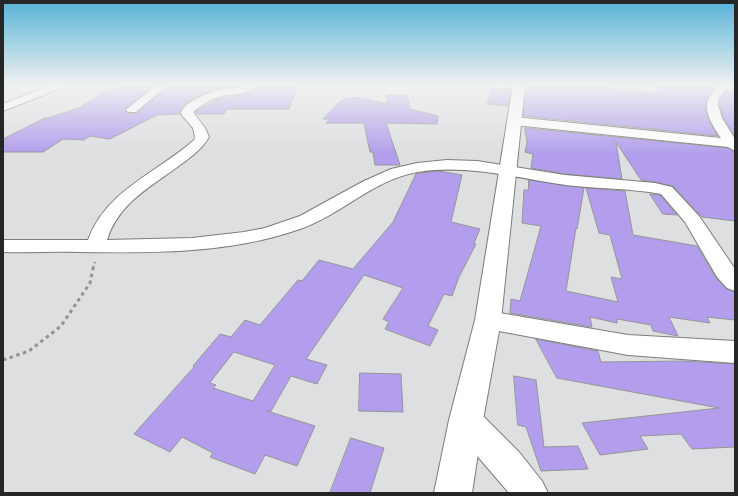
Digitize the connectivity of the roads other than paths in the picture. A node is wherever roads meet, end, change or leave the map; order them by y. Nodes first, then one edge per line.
1 (192, 108) edge
2 (516, 108) edge
3 (713, 108) edge
4 (514, 121) junction
5 (734, 145) edge
6 (507, 171) junction
7 (3, 246) edge
8 (96, 246) junction
9 (735, 284) edge
10 (488, 320) junction
11 (735, 352) edge
12 (466, 420) junction
13 (452, 493) edge
14 (530, 493) edge

1 - 8 street
2 - 4 street
3 - 5 street
4 - 5 street
4 - 6 street
6 - 8 street
6 - 9 street
6 - 10 street
7 - 8 street
10 - 11 street
10 - 12 street
12 - 13 street
12 - 14 street

